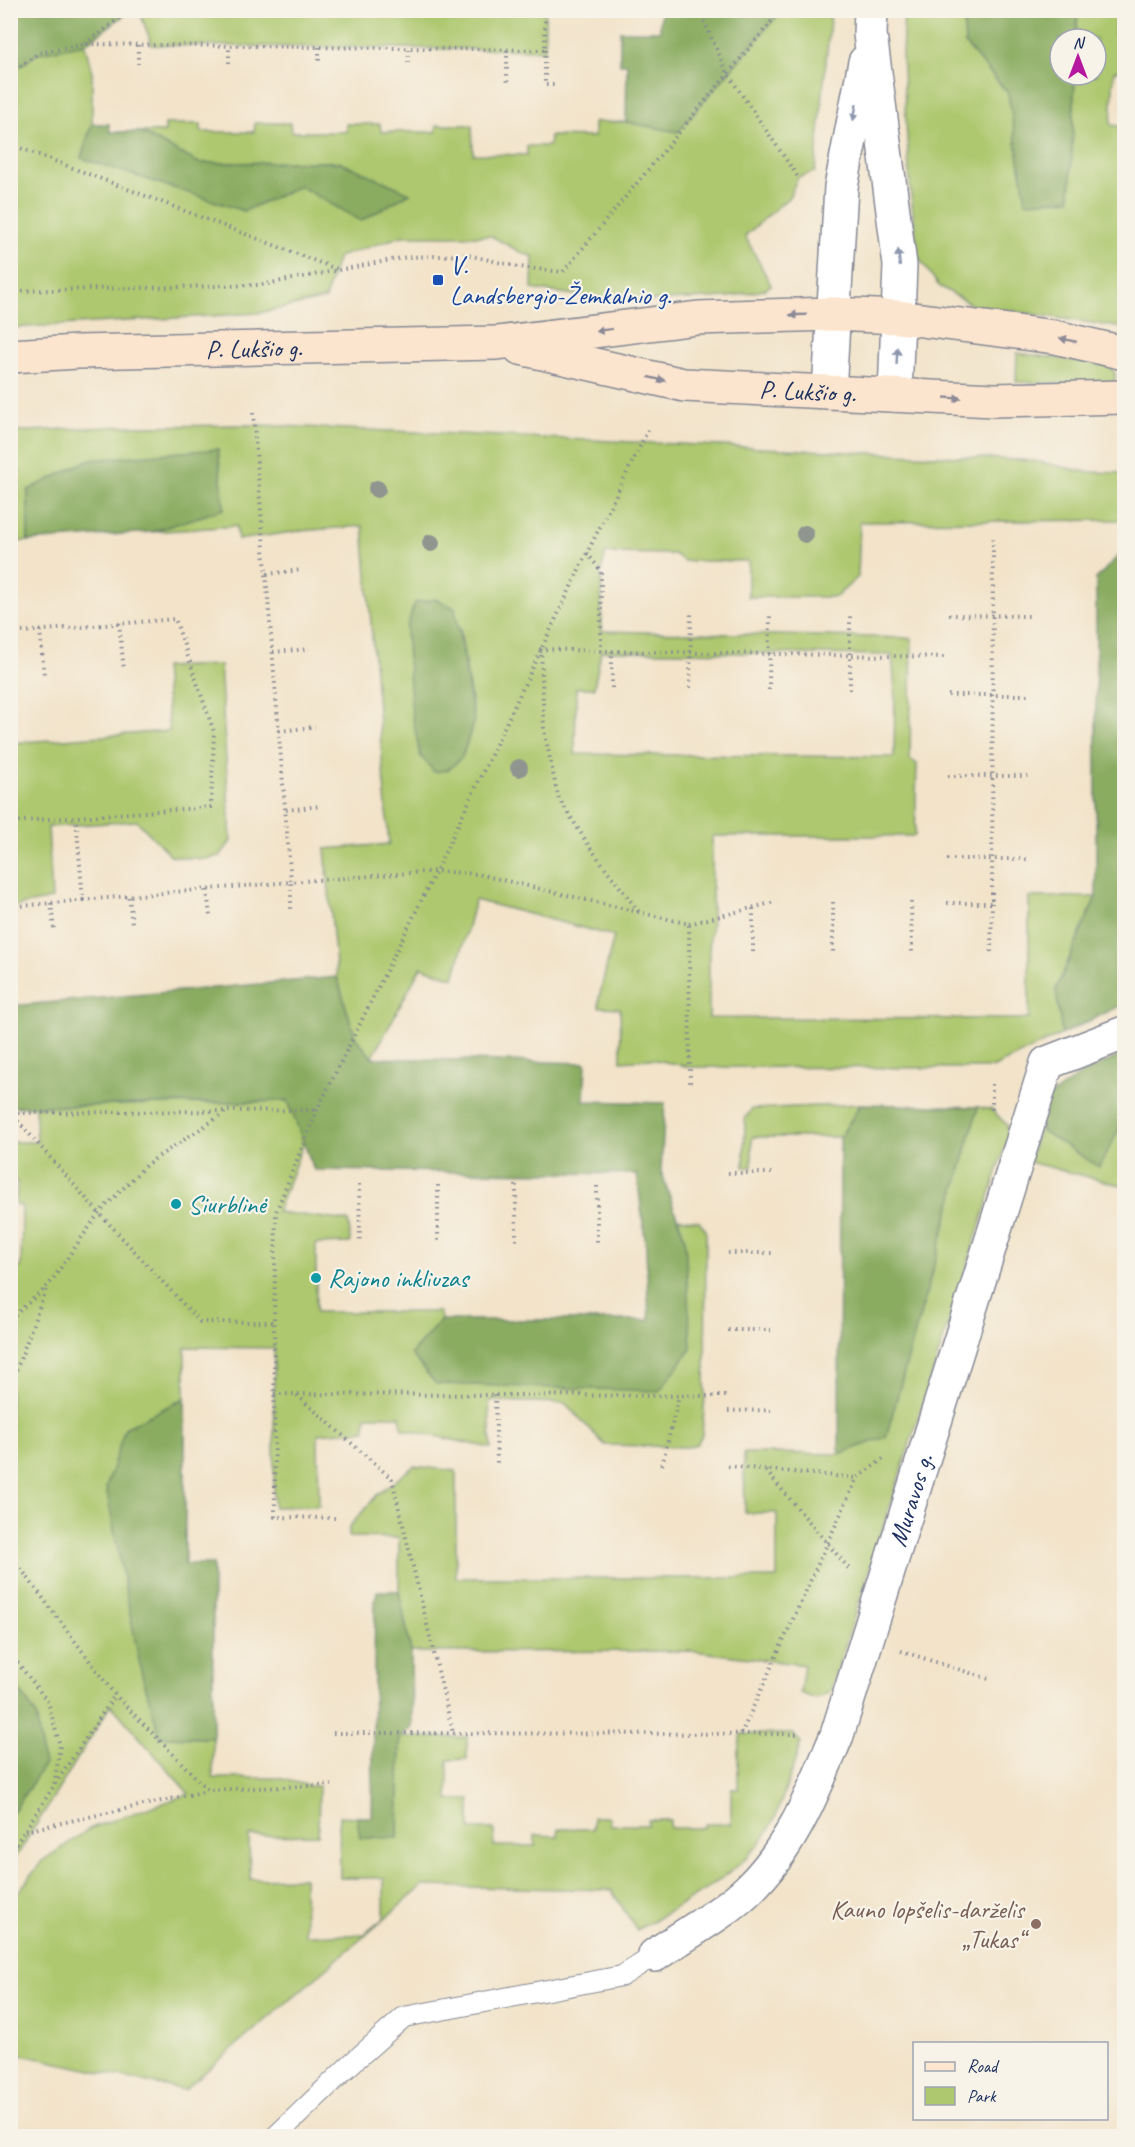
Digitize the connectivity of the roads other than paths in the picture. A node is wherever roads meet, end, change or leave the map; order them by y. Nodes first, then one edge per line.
1 (871, 22) edge
2 (832, 314) junction
3 (898, 317) junction
4 (497, 343) junction
5 (1125, 353) edge
6 (10, 356) edge
7 (829, 392) junction
8 (895, 395) junction
9 (1125, 397) edge
10 (1125, 1033) edge
11 (655, 1955) joint
12 (276, 2136) edge

1 -> 2 street
3 -> 1 street
2 - 3 main road, P. Lukšio g.
2 -> 4 main road, P. Lukšio g.
2 - 7 street
5 -> 3 main road, P. Lukšio g.
8 -> 3 street
4 - 6 main road, P. Lukšio g.
4 -> 7 main road, P. Lukšio g.
7 - 8 main road, P. Lukšio g.
8 -> 9 main road, P. Lukšio g.
10 - 11 street, Muravos g.
11 - 12 lane

